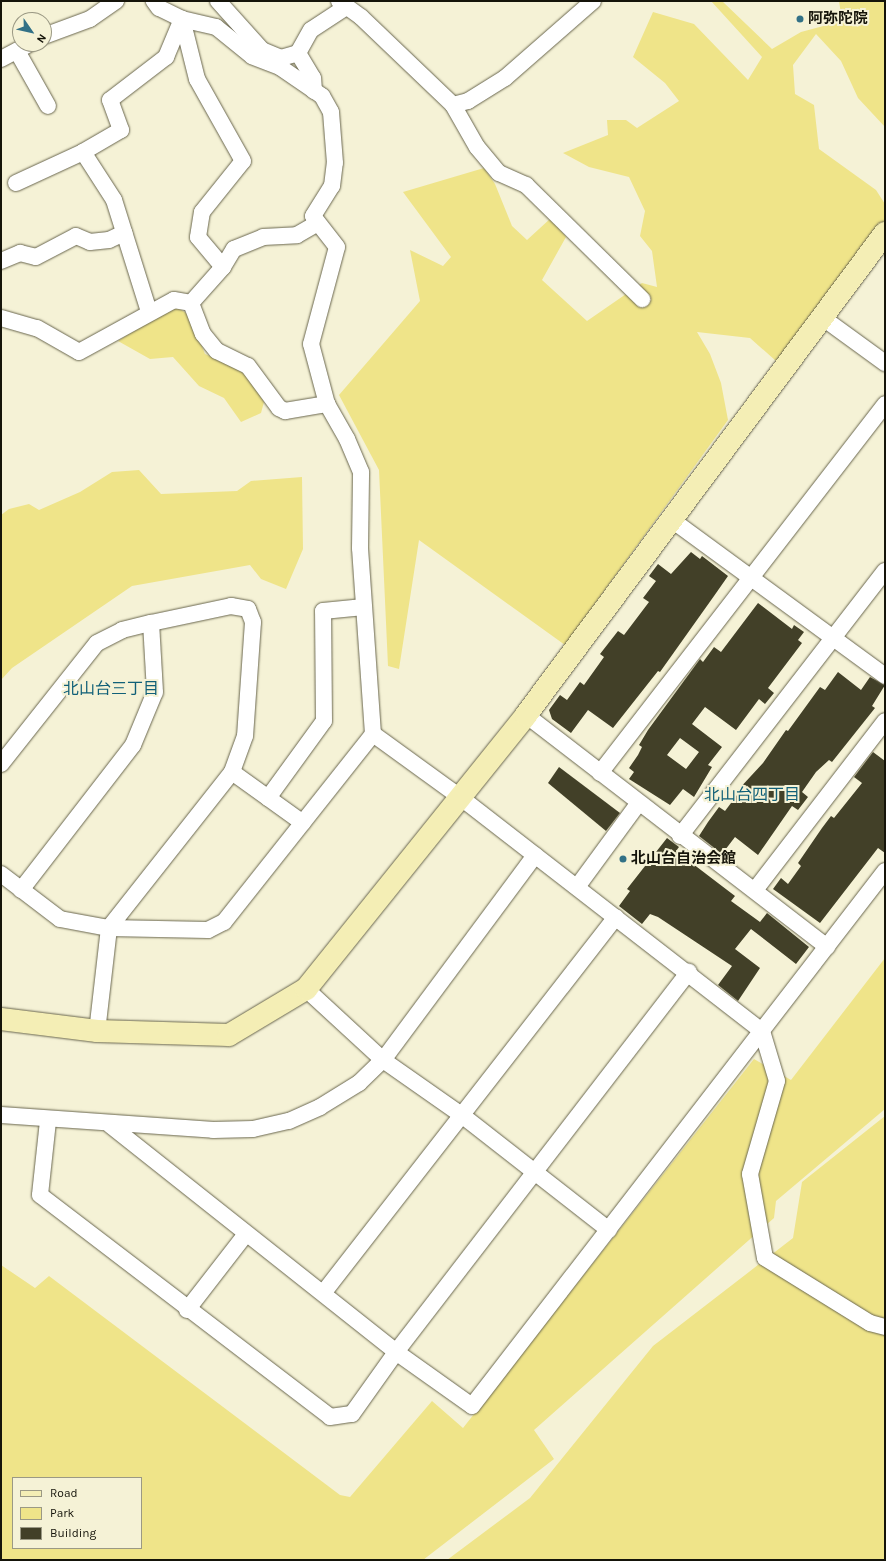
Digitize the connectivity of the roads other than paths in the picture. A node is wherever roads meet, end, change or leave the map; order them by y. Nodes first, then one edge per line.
1 (116, 1) edge
2 (154, 1) edge
3 (218, 1) edge
4 (593, 1) edge
5 (343, 4) edge
6 (182, 18) junction
7 (52, 33) edge
8 (14, 52) edge
9 (25, 52) edge
10 (298, 53) junction
11 (1, 59) edge
12 (314, 91) junction
13 (453, 105) junction
14 (48, 106) dead end
15 (83, 152) junction
16 (16, 183) dead end
17 (318, 223) junction
18 (124, 233) junction
19 (885, 234) edge
20 (1, 261) edge
21 (223, 267) junction
22 (642, 299) dead end
23 (191, 303) junction
24 (149, 312) junction
25 (1, 318) edge
26 (823, 318) junction
27 (885, 363) edge
28 (327, 404) junction
29 (885, 404) edge
30 (672, 520) junction
31 (885, 571) edge
32 (754, 577) junction
33 (364, 607) junction
34 (151, 622) junction
35 (834, 638) junction
36 (885, 676) edge
37 (526, 715) junction
38 (885, 721) edge
39 (373, 734) junction
40 (1, 764) edge
41 (232, 772) junction
42 (600, 774) junction
43 (460, 797) junction
44 (268, 798) junction
45 (638, 804) junction
46 (303, 823) junction
47 (680, 836) junction
48 (535, 855) junction
49 (885, 872) edge
50 (1, 874) edge
51 (577, 887) junction
52 (21, 890) junction
53 (755, 890) junction
54 (616, 917) junction
55 (109, 928) junction
56 (827, 947) junction
57 (689, 972) junction
58 (306, 990) junction
59 (1, 1019) edge
60 (97, 1031) junction
61 (762, 1031) junction
62 (383, 1060) junction
63 (1, 1115) edge
64 (463, 1116) junction
65 (48, 1121) junction
66 (110, 1125) junction
67 (536, 1172) junction
68 (609, 1230) junction
69 (246, 1234) junction
70 (324, 1292) junction
71 (187, 1310) junction
72 (885, 1327) edge
73 (396, 1352) junction

1 - 7 street
2 - 6 street
3 - 10 street
4 - 13 street
5 - 10 street
5 - 13 street
6 - 12 street
6 - 15 street
6 - 21 street
8 - 11 street
9 - 14 street
10 - 12 street
12 - 17 street
13 - 22 street
15 - 16 street
15 - 18 street
17 - 21 street
17 - 28 street
18 - 20 street
18 - 24 street
19 - 26 street
21 - 23 street
23 - 24 street
23 - 28 street
24 - 25 street
26 - 27 street
26 - 30 street
28 - 33 street
29 - 32 street
30 - 32 street
30 - 37 street
31 - 35 street
32 - 35 street
32 - 42 street
33 - 39 street
33 - 44 street
34 - 40 street
34 - 41 street
34 - 52 street
35 - 36 street
35 - 47 street
37 - 42 street
37 - 43 street
38 - 53 street
39 - 43 street
39 - 46 street
41 - 44 street
41 - 55 street
42 - 45 street
43 - 48 street
43 - 58 street
44 - 46 street
45 - 47 street
45 - 51 street
46 - 55 street
47 - 53 street
48 - 51 street
48 - 62 street
49 - 56 street
50 - 52 street
51 - 54 street
52 - 55 street
53 - 56 street
54 - 57 street
54 - 64 street
55 - 60 street
56 - 61 street
57 - 61 street
57 - 67 street
58 - 60 street
58 - 62 street
59 - 60 street
61 - 68 street
61 - 72 street
62 - 64 street
62 - 66 street
63 - 65 street
64 - 67 street
64 - 70 street
65 - 66 street
65 - 71 street
66 - 69 street
67 - 68 street
67 - 73 street
68 - 73 street
69 - 70 street
69 - 71 street
70 - 73 street
71 - 73 street

